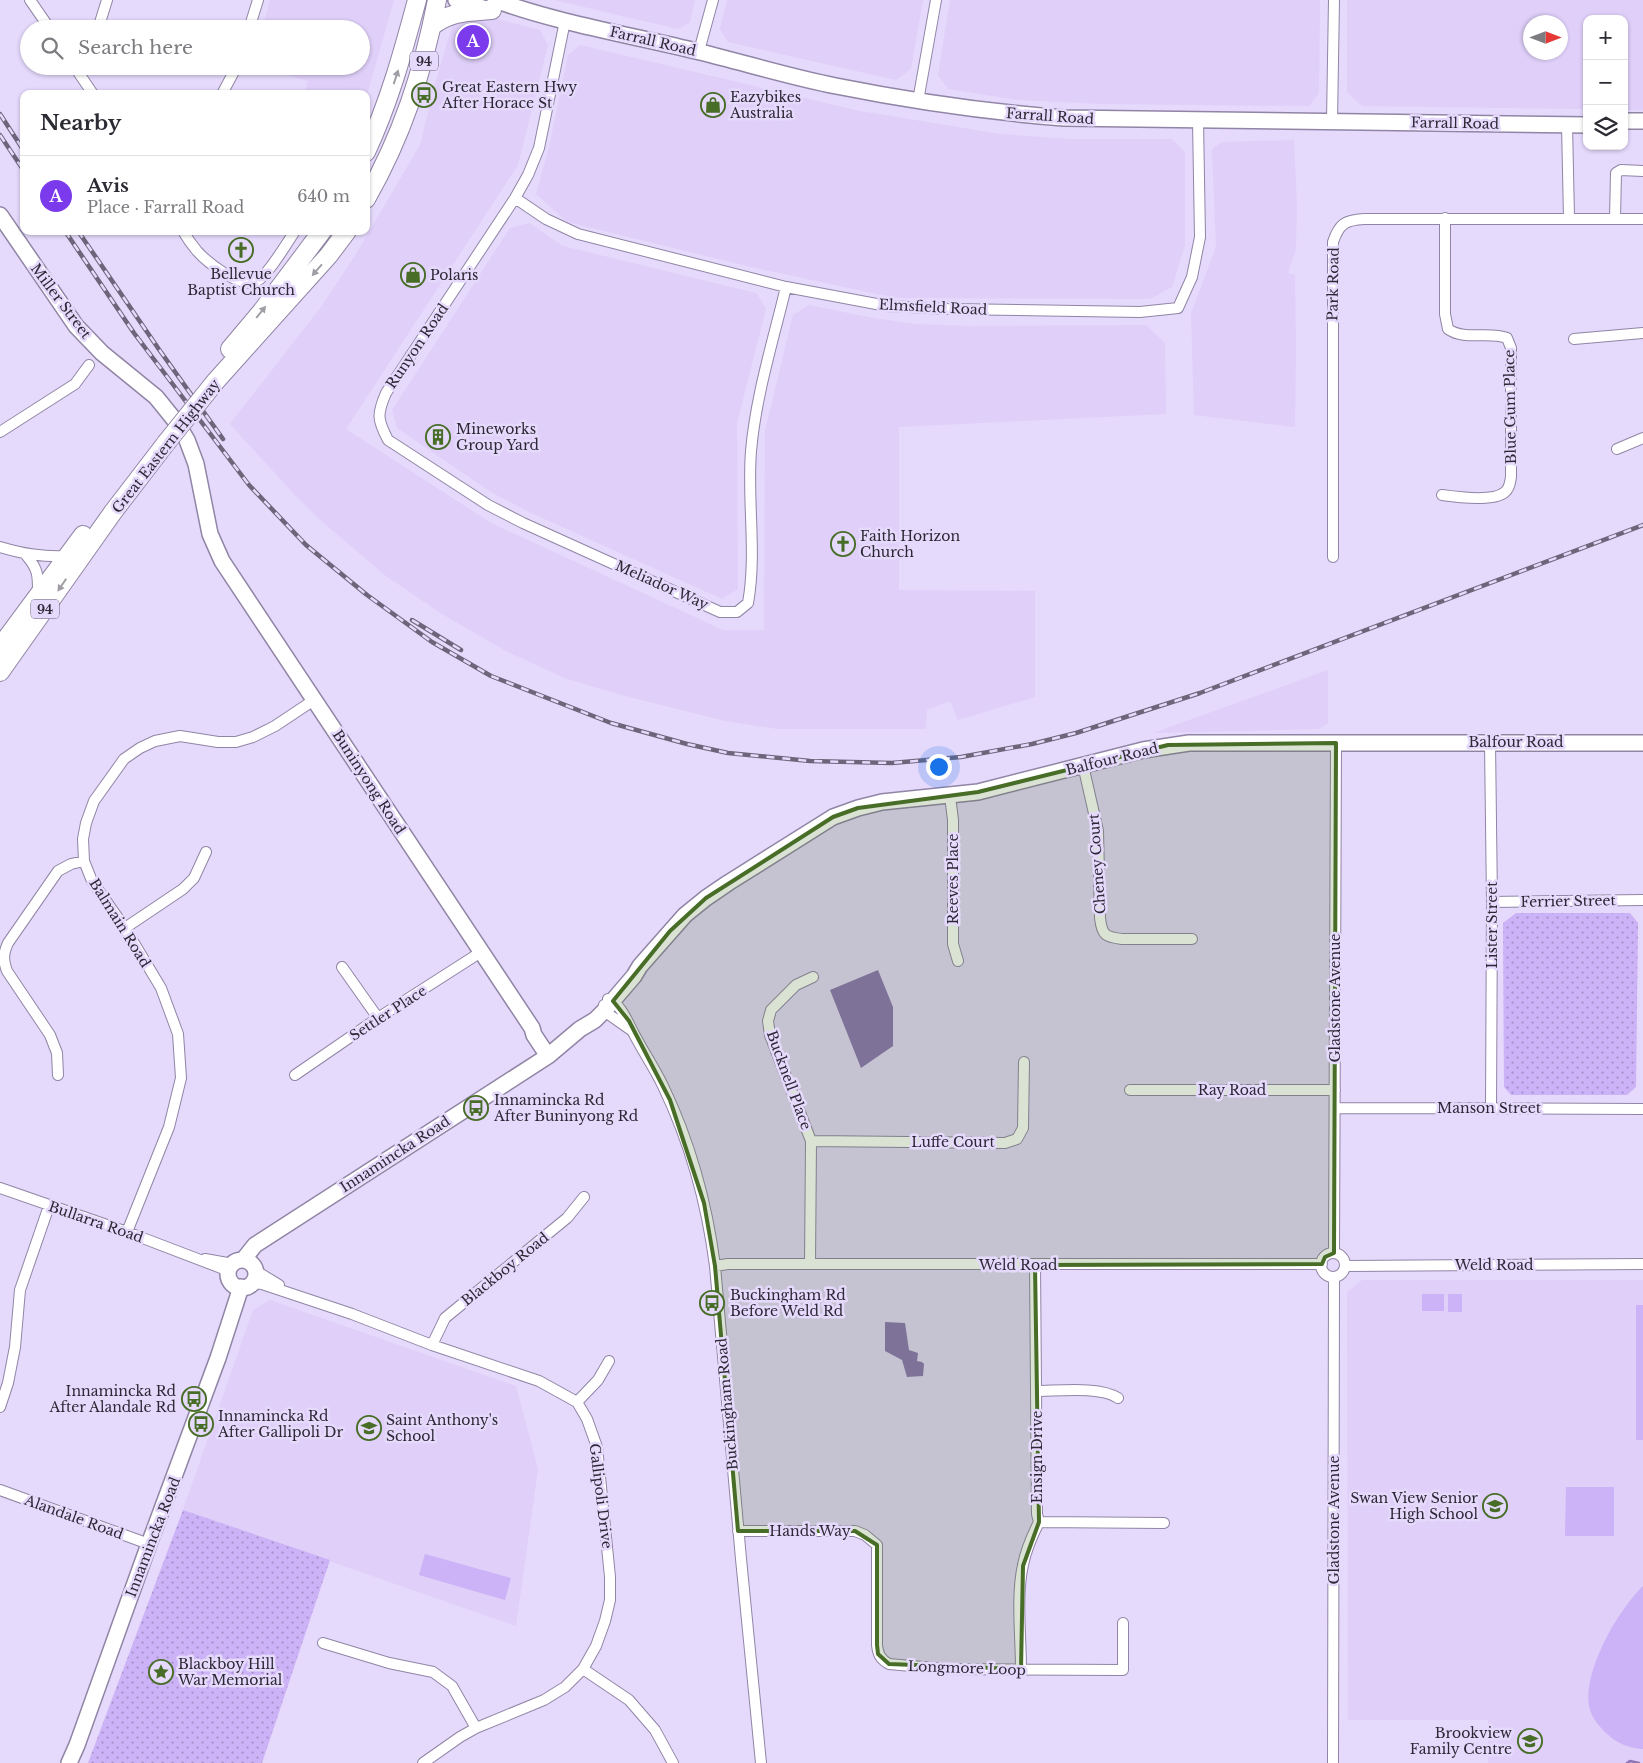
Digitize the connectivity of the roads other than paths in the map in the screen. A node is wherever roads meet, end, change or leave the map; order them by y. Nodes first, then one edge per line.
1 (30, 0) edge
2 (107, 0) edge
3 (258, 0) edge
4 (402, 0) edge
5 (416, 0) edge
6 (437, 0) edge
7 (456, 0) edge
8 (713, 0) edge
9 (936, 0) edge
10 (1334, 0) edge
11 (493, 5) edge
12 (44, 20) edge
13 (101, 20) edge
14 (252, 20) edge
15 (565, 21) junction
16 (432, 26) junction
17 (405, 44) junction
18 (699, 52) junction
19 (83, 75) edge
20 (232, 75) edge
21 (91, 90) edge
22 (224, 90) edge
23 (918, 101) junction
24 (1198, 120) junction
25 (1332, 121) junction
26 (1628, 121) edge
27 (1643, 121) edge
28 (1567, 124) junction
29 (1583, 125) edge
30 (372, 127) edge
31 (1628, 131) edge
32 (1643, 131) edge
33 (1643, 171) edge
34 (371, 187) edge
35 (515, 198) junction
36 (0, 216) edge
37 (1445, 218) junction
38 (1569, 218) junction
39 (1615, 218) junction
40 (1643, 219) edge
41 (186, 235) edge
42 (292, 235) edge
43 (319, 235) edge
44 (344, 235) edge
45 (786, 287) junction
46 (1643, 333) edge
47 (1574, 339) dead end
48 (89, 365) dead end
49 (211, 379) junction
50 (382, 428) joint
51 (0, 432) edge
52 (1643, 438) edge
53 (163, 439) junction
54 (1617, 449) dead end
55 (1442, 495) dead end
56 (210, 534) joint
57 (0, 547) edge
58 (26, 555) junction
59 (67, 556) junction
60 (1332, 558) dead end
61 (38, 596) junction
62 (0, 647) edge
63 (0, 672) edge
64 (314, 700) junction
65 (1490, 742) junction
66 (1336, 743) junction
67 (1643, 743) edge
68 (1084, 765) junction
69 (950, 796) junction
70 (206, 852) dead end
71 (84, 861) junction
72 (1643, 900) edge
73 (1492, 902) junction
74 (125, 928) junction
75 (1192, 939) dead end
76 (482, 952) junction
77 (958, 961) dead end
78 (342, 967) dead end
79 (813, 977) dead end
80 (607, 1003) junction
81 (378, 1018) junction
82 (551, 1053) junction
83 (1024, 1062) dead end
84 (58, 1075) dead end
85 (295, 1075) dead end
86 (1130, 1090) dead end
87 (1335, 1090) junction
88 (1335, 1108) junction
89 (1492, 1108) junction
90 (1643, 1109) edge
91 (811, 1141) junction
92 (0, 1188) edge
93 (584, 1197) dead end
94 (49, 1206) junction
95 (127, 1232) junction
96 (1334, 1253) junction
97 (810, 1264) junction
98 (1322, 1264) junction
99 (1643, 1264) edge
100 (715, 1266) junction
101 (1035, 1266) junction
102 (1345, 1266) junction
103 (243, 1274) junction
104 (1334, 1277) junction
105 (432, 1345) junction
106 (609, 1361) dead end
107 (1036, 1391) junction
108 (1118, 1398) dead end
109 (577, 1402) junction
110 (0, 1407) edge
111 (0, 1490) edge
112 (1039, 1522) junction
113 (1164, 1522) dead end
114 (738, 1531) junction
115 (149, 1544) junction
116 (877, 1545) joint
117 (1123, 1623) dead end
118 (323, 1642) dead end
119 (583, 1669) junction
120 (1021, 1669) junction
121 (476, 1728) junction
122 (77, 1745) junction
123 (69, 1763) edge
124 (73, 1763) edge
125 (423, 1763) edge
126 (673, 1763) edge
127 (761, 1763) edge
128 (1333, 1763) edge

1 - 12 street
2 - 13 street
3 - 14 street
4 - 17 highway
5 - 17 highway, 94
6 - 16 highway, 94
7 - 11 main road, Farrall Road
8 - 18 street
9 - 23 street
10 - 25 street
11 - 15 main road, Farrall Road
11 - 16 highway
15 - 18 main road, Farrall Road
15 - 35 street, Runyon Road
16 - 34 highway, 94
30 -> 17 highway, 94
18 - 23 main road, Farrall Road
19 - 21 street
20 - 22 street
23 - 24 main road, Farrall Road
24 - 25 main road, Farrall Road
24 - 45 street, Elmsfield Road
25 - 28 main road, Farrall Road
26 - 27 main road
28 - 29 main road, Farrall Road
28 - 38 street
31 - 32 main road
33 - 39 street
35 - 45 street, Elmsfield Road
35 - 50 street, Runyon Road
36 - 56 main road, Miller Street
37 - 38 street, Park Road
37 - 55 street, Blue Gum Place
37 - 60 street, Park Road
38 - 39 street, Park Road
39 - 40 street, Park Road
41 - 42 street
49 -> 43 highway, Great Eastern Highway / 94
44 -> 49 highway, Great Eastern Highway / 94
45 - 50 street, Meliador Way
46 - 47 street
48 - 51 street
49 - 53 highway, Great Eastern Highway / 94, bridge
52 - 54 street
53 - 59 highway, Great Eastern Highway / 94
53 -> 63 highway, Great Eastern Highway / 94
56 - 64 main road, Buninyong Road
57 - 58 street
58 - 59 street
58 - 61 street
59 - 61 highway, Great Eastern Highway / 94
61 - 62 highway, Great Eastern Highway / 94
64 - 71 street, Balmain Road
64 - 76 main road, Buninyong Road
65 - 66 main road, Balfour Road
65 - 67 main road, Balfour Road
65 - 73 street, Lister Street
66 - 68 main road, Balfour Road
66 - 87 street, Gladstone Avenue
68 - 69 main road, Balfour Road
68 - 75 street, Cheney Court
69 - 77 street, Reeves Place
69 - 80 main road, Balfour Road
70 - 74 street
71 - 74 street, Balmain Road
71 - 84 street
72 - 73 street, Ferrier Street
73 - 89 street, Lister Street
74 - 95 street, Balmain Road
76 - 81 street, Settler Place
76 - 82 main road, Buninyong Road
78 - 81 street
79 - 91 street, Bucknell Place
80 - 82 main road, Innamincka Road
80 - 100 street, Buckingham Road
81 - 85 street, Settler Place
82 - 103 main road, Innamincka Road
83 - 91 street, Luffe Court
86 - 87 street, Ray Road
87 - 88 street, Gladstone Avenue
88 - 89 street, Manson Street
88 - 96 street, Gladstone Avenue
89 - 90 street, Manson Street
91 - 97 street, Bucknell Place
92 - 94 street, Bullarra Road
93 - 105 street, Blackboy Road
94 - 95 street, Bullarra Road
94 - 110 street
95 - 103 street, Bullarra Road
96 - 98 street
96 - 102 street
97 - 100 street, Weld Road
97 - 101 street, Weld Road
98 - 101 street, Weld Road
98 - 104 street
99 - 102 street, Weld Road
100 - 114 street, Buckingham Road
101 - 107 street, Ensign Drive
102 - 104 street
103 - 105 street
103 - 115 main road, Innamincka Road
104 - 128 street, Gladstone Avenue
105 - 109 street
106 - 109 street
107 - 108 street
107 - 112 street, Ensign Drive
109 - 119 street, Gallipoli Drive
111 - 115 street, Alandale Road
112 - 113 street, Ensign Drive
112 - 120 street
114 - 116 street, Hands Way
114 - 127 street, Buckingham Road
115 - 122 main road, Innamincka Road
116 - 120 street, Longmore Loop
117 - 120 street, Longmore Loop
118 - 121 street
119 - 121 street, Gallipoli Drive
119 - 126 street
121 - 125 street, Gallipoli Drive
122 - 123 main road, Innamincka Road
122 - 124 main road, Innamincka Road

